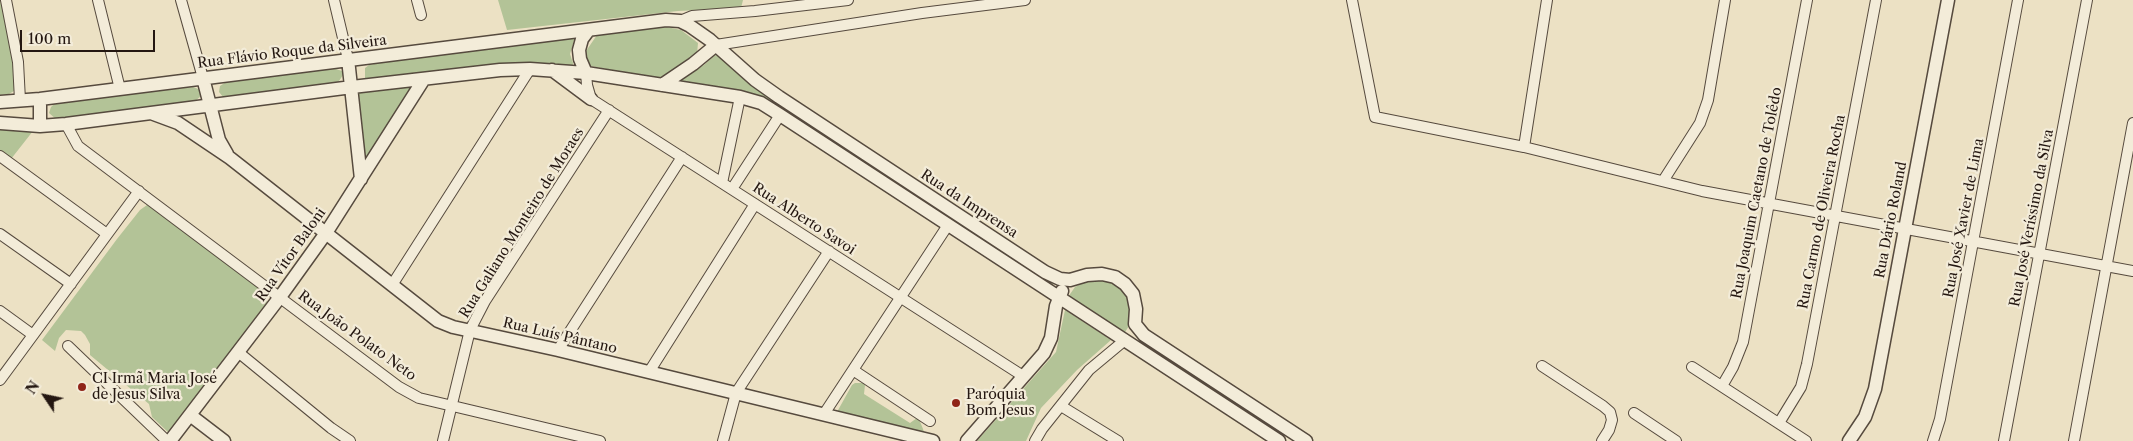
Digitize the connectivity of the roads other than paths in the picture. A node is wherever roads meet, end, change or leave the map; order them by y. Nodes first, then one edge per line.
1 (6, 0) edge
2 (98, 0) edge
3 (181, 0) edge
4 (334, 0) edge
5 (417, 0) edge
6 (848, 0) edge
7 (1025, 0) edge
8 (1352, 0) edge
9 (1547, 0) edge
10 (1725, 0) edge
11 (1807, 0) edge
12 (1876, 0) edge
13 (1948, 0) edge
14 (2018, 0) edge
15 (2087, 0) edge
16 (421, 15) dead end
17 (680, 21) junction
18 (588, 30) junction
19 (716, 45) junction
20 (348, 59) junction
21 (530, 69) junction
22 (552, 70) junction
23 (586, 73) junction
24 (203, 78) junction
25 (424, 79) junction
26 (662, 85) junction
27 (352, 87) junction
28 (120, 89) junction
29 (740, 97) junction
30 (591, 98) junction
31 (40, 99) junction
32 (20, 100) junction
33 (0, 102) edge
34 (230, 102) junction
35 (210, 104) junction
36 (609, 110) junction
37 (151, 112) junction
38 (780, 115) junction
39 (215, 120) junction
40 (0, 123) edge
41 (2133, 123) edge
42 (66, 124) junction
43 (40, 126) junction
44 (1524, 147) junction
45 (0, 156) edge
46 (682, 157) junction
47 (230, 158) junction
48 (361, 179) junction
49 (1663, 181) junction
50 (722, 183) junction
51 (732, 189) junction
52 (139, 191) junction
53 (1769, 203) junction
54 (755, 204) junction
55 (1835, 216) junction
56 (948, 225) junction
57 (1905, 228) junction
58 (326, 233) junction
59 (0, 234) edge
60 (107, 234) junction
61 (1973, 241) junction
62 (829, 251) junction
63 (2039, 254) junction
64 (2106, 266) junction
65 (2133, 271) edge
66 (1070, 280) junction
67 (71, 284) junction
68 (392, 285) junction
69 (1059, 296) junction
70 (280, 297) junction
71 (901, 297) junction
72 (0, 310) edge
73 (1135, 324) junction
74 (470, 330) junction
75 (33, 335) junction
76 (1125, 340) junction
77 (68, 346) dead end
78 (558, 350) junction
79 (238, 352) junction
80 (1542, 366) dead end
81 (1692, 366) dead end
82 (853, 370) junction
83 (649, 372) junction
84 (1023, 376) junction
85 (0, 380) edge
86 (1722, 386) junction
87 (736, 393) junction
88 (452, 406) junction
89 (1061, 406) junction
90 (1634, 413) dead end
91 (824, 414) junction
92 (190, 415) junction
93 (930, 421) dead end
94 (1779, 423) junction
95 (169, 441) edge
96 (224, 441) edge
97 (350, 441) edge
98 (443, 441) edge
99 (600, 441) edge
100 (724, 441) edge
101 (933, 441) edge
102 (967, 441) edge
103 (1035, 441) edge
104 (1118, 441) edge
105 (1279, 441) edge
106 (1306, 441) edge
107 (1602, 441) edge
108 (1676, 441) edge
109 (1806, 441) edge
110 (1849, 441) edge
111 (1933, 441) edge
112 (2004, 441) edge
113 (2074, 441) edge

1 - 32 street
2 - 28 street
3 - 24 street
4 - 20 street
5 - 16 street
6 - 17 street
7 - 19 street
8 - 44 street
9 - 44 street
10 - 49 street
11 - 53 street, Rua Joaquim Caetano de Tolêdo
12 - 55 street, Rua Carmo de Oliveira Rocha
13 - 57 street, Rua Dário Roland
14 - 61 street, Rua José Xavier de Lima
15 - 63 street, Rua José Veríssimo da Silva
17 - 18 street
17 - 19 street, Rua da Imprensa
18 - 20 street, Rua Flávio Roque da Silveira
18 - 23 street
19 - 26 street
19 - 66 street, Rua da Imprensa
20 - 24 street, Rua Flávio Roque da Silveira
20 - 27 street
21 - 22 street
21 - 25 street
21 - 68 street
22 - 23 street
22 - 30 street
23 - 26 street, Rua da Imprensa
23 - 30 street
24 - 28 street, Rua Flávio Roque da Silveira
24 - 35 street, Rua Luís Pântano
25 - 27 street
25 - 48 street, Rua Vítor Baloni
26 - 29 street, Rua da Imprensa
27 - 34 street
27 - 48 street
28 - 31 street, Rua Flávio Roque da Silveira
29 - 38 street, Rua da Imprensa
29 - 50 street
30 - 36 street, Rua Alberto Savoi
31 - 32 street, Rua Flávio Roque da Silveira
31 - 43 street
32 - 33 street, Rua Flávio Roque da Silveira
34 - 35 street
34 - 39 street
35 - 37 street
35 - 39 street, Rua Luís Pântano
36 - 46 street, Rua Alberto Savoi
36 - 74 street, Rua Galiano Monteiro de Moraes
37 - 42 street
37 - 47 street, Rua Luís Pântano
38 - 51 street
38 - 56 street, Rua da Imprensa
39 - 47 street, Rua Luís Pântano
40 - 43 street
41 - 64 street
42 - 43 street
42 - 52 street, Rua João Polato Neto
44 - 49 street
45 - 60 street
46 - 50 street, Rua Alberto Savoi
46 - 78 street
47 - 58 street, Rua Luís Pântano
48 - 58 street, Rua Vítor Baloni
49 - 53 street
50 - 51 street, Rua Alberto Savoi
51 - 54 street, Rua Alberto Savoi
52 - 60 street
52 - 70 street, Rua João Polato Neto
53 - 55 street
53 - 86 street, Rua Joaquim Caetano de Tolêdo
54 - 62 street, Rua Alberto Savoi
54 - 83 street
55 - 57 street
55 - 94 street, Rua Carmo de Oliveira Rocha
56 - 69 street, Rua da Imprensa
56 - 71 street
57 - 61 street
57 - 110 street, Rua Dário Roland
58 - 68 street, Rua Luís Pântano
58 - 70 street, Rua Vítor Baloni
59 - 67 street
60 - 67 street
61 - 63 street
61 - 111 street, Rua José Xavier de Lima
62 - 71 street, Rua Alberto Savoi
62 - 87 street
63 - 64 street
63 - 112 street, Rua José Veríssimo da Silva
64 - 65 street
64 - 113 street
66 - 69 street
66 - 73 street
67 - 75 street
68 - 74 street, Rua Luís Pântano
69 - 76 street, Rua da Imprensa
69 - 84 street
70 - 79 street, Rua Vítor Baloni
70 - 88 street, Rua João Polato Neto
71 - 82 street
71 - 84 street, Rua Alberto Savoi
72 - 75 street
73 - 76 street
73 - 106 street
74 - 78 street, Rua Luís Pântano
74 - 88 street, Rua Galiano Monteiro de Moraes
75 - 85 street
76 - 89 street
76 - 105 street, Rua da Imprensa
77 - 95 street
78 - 83 street, Rua Luís Pântano
79 - 92 street, Rua Vítor Baloni
79 - 97 street
80 - 107 street
81 - 86 street
82 - 91 street
82 - 93 street
83 - 87 street, Rua Luís Pântano
84 - 102 street
86 - 94 street
87 - 91 street, Rua Luís Pântano
87 - 100 street
88 - 98 street, Rua Galiano Monteiro de Moraes
88 - 99 street, Rua João Polato Neto
89 - 103 street
89 - 104 street
90 - 108 street
91 - 101 street, Rua Luís Pântano
92 - 95 street, Rua Vítor Baloni
92 - 96 street
94 - 109 street

